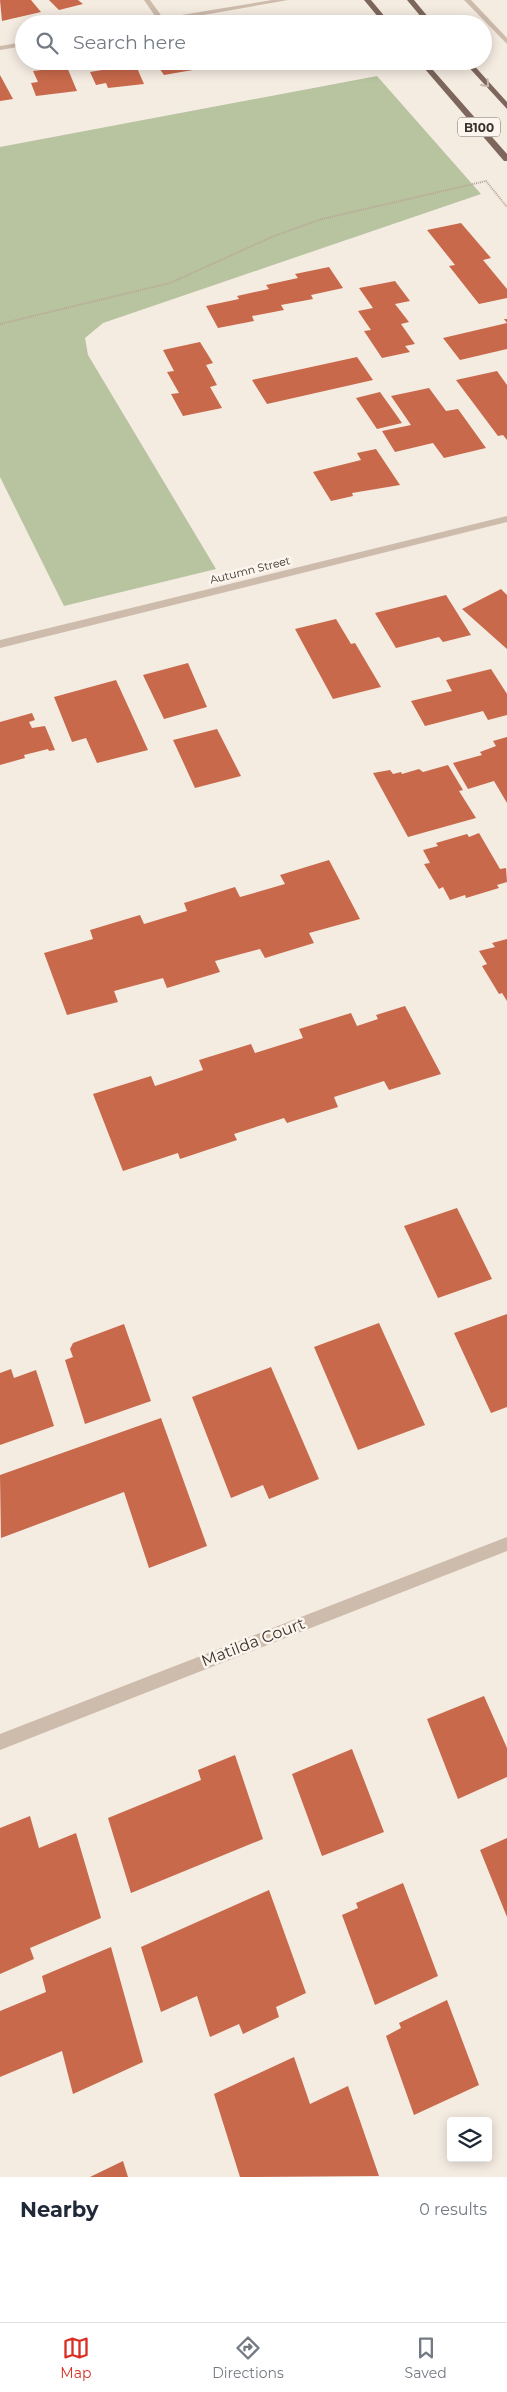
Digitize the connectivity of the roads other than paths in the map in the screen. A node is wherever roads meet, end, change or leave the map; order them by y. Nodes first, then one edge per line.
1 (146, 0) edge
2 (284, 0) edge
3 (367, 0) edge
4 (410, 0) edge
5 (467, 0) edge
6 (157, 15) edge
7 (192, 15) edge
8 (380, 15) edge
9 (424, 15) edge
10 (481, 15) edge
11 (492, 26) edge
12 (507, 42) edge
13 (15, 46) edge
14 (0, 48) edge
15 (429, 70) edge
16 (474, 70) edge
17 (507, 107) edge
18 (507, 159) edge
19 (507, 520) edge
20 (0, 644) edge
21 (507, 1544) edge
22 (0, 1742) edge

1 - 6 street
2 - 7 street
3 - 8 main road
4 - 9 main road
5 - 10 street
11 - 12 street
13 - 14 street
15 - 18 main road, B100
16 -> 17 main road, B100
19 - 20 street, Autumn Street
21 - 22 street, Matilda Court

